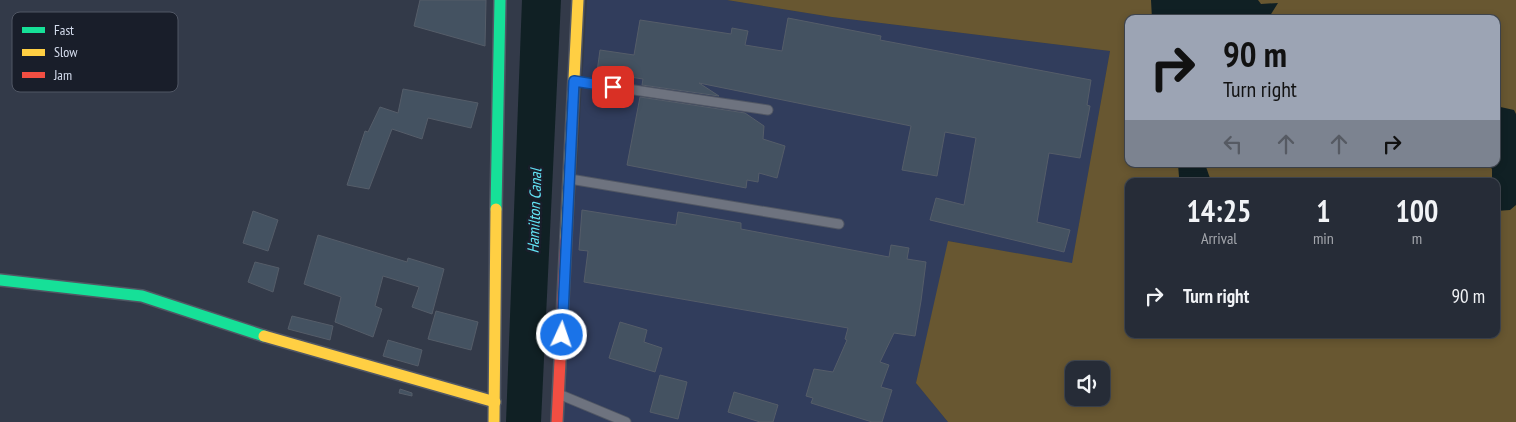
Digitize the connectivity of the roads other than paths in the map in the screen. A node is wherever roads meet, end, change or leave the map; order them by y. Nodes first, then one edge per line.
1 (500, 0) edge
2 (578, 0) edge
3 (574, 81) junction
4 (768, 110) dead end
5 (570, 178) junction
6 (839, 224) dead end
7 (0, 280) edge
8 (558, 394) junction
9 (495, 402) junction
10 (494, 422) edge
11 (557, 422) edge
12 (626, 422) edge

1 - 9 street
2 - 3 street
3 - 4 lane
3 - 5 street
5 - 6 lane
5 - 8 street
7 - 9 street
8 - 11 street
8 - 12 lane
9 - 10 street

